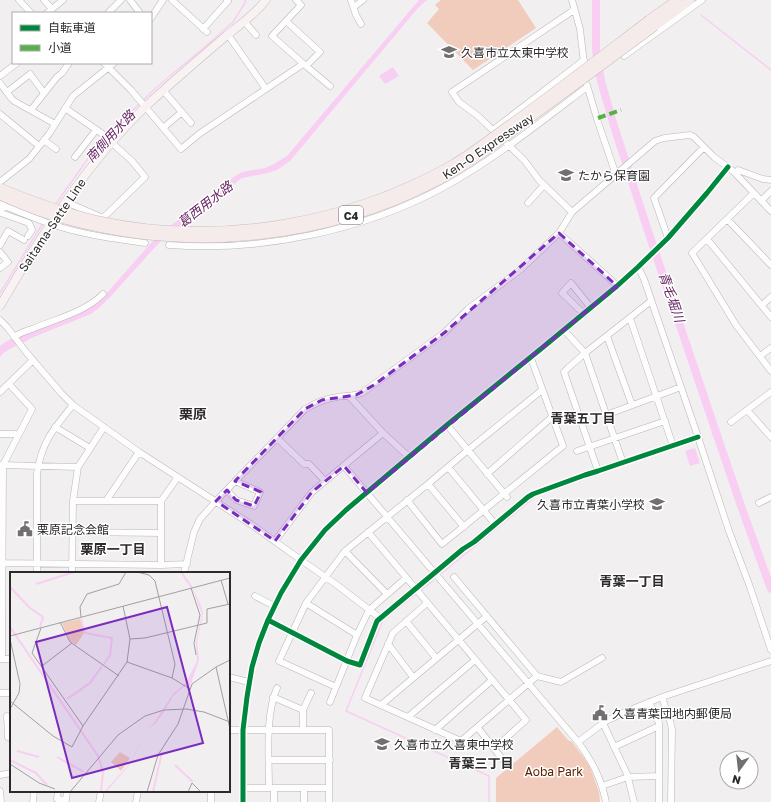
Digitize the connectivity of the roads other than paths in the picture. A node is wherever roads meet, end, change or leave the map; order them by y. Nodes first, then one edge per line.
1 (19, 0) edge
2 (44, 0) edge
3 (63, 0) edge
4 (121, 0) edge
5 (130, 0) edge
6 (163, 0) edge
7 (172, 0) edge
8 (227, 0) edge
9 (266, 0) edge
10 (296, 0) edge
11 (351, 0) edge
12 (363, 0) edge
13 (572, 0) edge
14 (677, 0) edge
15 (690, 0) edge
16 (702, 0) edge
17 (354, 7) junction
18 (574, 10) junction
19 (50, 11) edge
20 (30, 12) edge
21 (109, 12) edge
22 (139, 12) edge
23 (152, 16) edge
24 (244, 21) junction
25 (286, 21) junction
26 (361, 24) dead end
27 (228, 35) junction
28 (256, 35) dead end
29 (624, 56) dead end
30 (584, 60) junction
31 (16, 64) edge
32 (68, 64) edge
33 (109, 64) edge
34 (304, 64) junction
35 (0, 76) edge
36 (0, 83) edge
37 (330, 86) dead end
38 (588, 87) junction
39 (266, 89) junction
40 (163, 90) junction
41 (7, 92) junction
42 (44, 93) junction
43 (146, 107) junction
44 (65, 108) junction
45 (31, 110) junction
46 (182, 112) junction
47 (0, 114) edge
48 (191, 123) dead end
49 (55, 124) junction
50 (163, 128) junction
51 (96, 130) junction
52 (493, 130) junction
53 (104, 136) dead end
54 (44, 140) junction
55 (111, 142) junction
56 (509, 145) junction
57 (39, 146) junction
58 (704, 147) junction
59 (56, 149) dead end
60 (74, 157) dead end
61 (728, 167) junction
62 (738, 170) dead end
63 (616, 174) junction
64 (771, 180) edge
65 (0, 183) edge
66 (544, 185) junction
67 (771, 191) edge
68 (754, 193) junction
69 (0, 195) edge
70 (761, 201) junction
71 (66, 202) junction
72 (528, 203) dead end
73 (1, 205) edge
74 (771, 211) edge
75 (572, 212) junction
76 (727, 219) junction
77 (50, 224) junction
78 (559, 233) junction
79 (707, 239) junction
80 (666, 240) junction
81 (145, 243) dead end
82 (0, 244) edge
83 (170, 245) dead end
84 (0, 252) edge
85 (771, 265) edge
86 (638, 267) junction
87 (0, 268) edge
88 (617, 286) junction
89 (103, 294) dead end
90 (771, 297) edge
91 (651, 301) junction
92 (762, 305) junction
93 (0, 306) edge
94 (591, 308) junction
95 (584, 314) junction
96 (771, 317) edge
97 (630, 318) junction
98 (0, 320) edge
99 (564, 330) junction
100 (607, 336) junction
101 (14, 337) junction
102 (771, 348) edge
103 (585, 353) junction
104 (760, 356) junction
105 (33, 360) junction
106 (532, 361) dead end
107 (771, 371) edge
108 (10, 384) junction
109 (681, 387) junction
110 (542, 390) junction
111 (0, 392) edge
112 (771, 392) edge
113 (349, 396) junction
114 (656, 396) junction
115 (73, 405) junction
116 (632, 405) junction
117 (747, 410) junction
118 (606, 415) junction
119 (552, 417) junction
120 (664, 421) junction
121 (731, 422) dead end
122 (447, 425) junction
123 (55, 427) junction
124 (104, 427) junction
125 (0, 434) edge
126 (383, 434) junction
127 (18, 436) junction
128 (771, 436) edge
129 (698, 437) junction
130 (277, 438) junction
131 (615, 438) junction
132 (673, 446) junction
133 (589, 447) junction
134 (90, 448) junction
135 (468, 450) junction
136 (577, 451) dead end
137 (139, 452) junction
138 (409, 457) junction
139 (623, 463) junction
140 (2, 465) edge
141 (38, 466) junction
142 (344, 466) junction
143 (78, 467) junction
144 (448, 467) junction
145 (598, 472) junction
146 (487, 474) junction
147 (178, 477) junction
148 (325, 481) junction
149 (235, 482) junction
150 (428, 484) junction
151 (227, 490) junction
152 (367, 493) junction
153 (505, 496) junction
154 (771, 497) edge
155 (2, 500) edge
156 (407, 500) junction
157 (73, 501) junction
158 (106, 501) junction
159 (161, 501) junction
160 (216, 501) junction
161 (759, 502) dead end
162 (484, 510) junction
163 (387, 516) junction
164 (495, 524) junction
165 (464, 527) junction
166 (2, 530) edge
167 (73, 532) junction
168 (368, 532) junction
169 (161, 533) junction
170 (275, 542) junction
171 (345, 551) junction
172 (301, 560) junction
173 (1, 563) edge
174 (37, 564) junction
175 (72, 564) junction
176 (187, 564) junction
177 (161, 565) junction
178 (36, 572) edge
179 (72, 572) edge
180 (184, 572) edge
181 (435, 573) junction
182 (325, 576) junction
183 (454, 577) dead end
184 (406, 578) junction
185 (416, 589) junction
186 (388, 594) junction
187 (1, 595) edge
188 (255, 596) dead end
189 (306, 602) junction
190 (428, 603) junction
191 (274, 606) junction
192 (369, 610) junction
193 (487, 616) junction
194 (380, 618) junction
195 (268, 620) junction
196 (406, 622) junction
197 (478, 624) junction
198 (1, 627) edge
199 (292, 632) junction
200 (357, 635) junction
201 (458, 640) junction
202 (388, 644) junction
203 (771, 650) edge
204 (436, 658) junction
205 (602, 658) dead end
206 (1, 659) edge
207 (475, 660) junction
208 (771, 660) edge
209 (347, 661) junction
210 (230, 676) edge
211 (538, 676) junction
212 (414, 678) junction
213 (492, 680) junction
214 (249, 682) junction
215 (529, 684) junction
216 (336, 687) junction
217 (277, 688) dead end
218 (311, 693) dead end
219 (273, 697) junction
220 (662, 697) junction
221 (509, 700) junction
222 (330, 702) dead end
223 (649, 702) junction
224 (381, 705) junction
225 (303, 710) junction
226 (0, 716) edge
227 (9, 716) edge
228 (408, 717) junction
229 (603, 723) junction
230 (659, 726) junction
231 (478, 728) junction
232 (230, 730) edge
233 (243, 730) junction
234 (269, 730) junction
235 (303, 730) junction
236 (435, 730) junction
237 (10, 737) edge
238 (578, 742) junction
239 (614, 746) junction
240 (494, 749) junction
241 (269, 760) junction
242 (330, 760) junction
243 (503, 760) dead end
244 (10, 773) edge
245 (0, 776) edge
246 (659, 776) junction
247 (628, 777) junction
248 (602, 786) junction
249 (243, 788) junction
250 (272, 788) junction
251 (304, 788) junction
252 (329, 788) junction
253 (0, 791) edge
254 (34, 792) edge
255 (58, 792) edge
256 (67, 792) edge
257 (101, 792) edge
258 (138, 792) edge
259 (1, 802) edge
260 (33, 802) edge
261 (99, 802) edge
262 (136, 802) edge
263 (243, 802) edge
264 (274, 802) edge
265 (304, 802) edge
266 (329, 802) edge
267 (606, 802) edge
268 (634, 802) edge
269 (659, 802) edge
270 (672, 802) edge

1 - 20 street
2 - 19 street
3 - 19 street
4 - 21 street
5 - 22 street
6 - 23 street
7 - 8 street
9 - 24 main road, Saitama-Satte Line
10 - 25 street
11 - 17 street
12 - 17 street
13 - 18 street
14 - 65 highway, Ken-O Expressway / C4, bridge
15 - 69 highway, Ken-O Expressway / C4, bridge
16 - 29 street
17 - 26 street
18 - 30 street
18 - 52 street
24 - 27 main road, Saitama-Satte Line
24 - 28 street
25 - 34 street
25 - 34 street
27 - 39 street
27 - 40 main road, Saitama-Satte Line
30 - 38 street
30 - 52 street
31 - 35 street
32 - 42 street
33 - 43 street
33 - 44 street
34 - 37 street
34 - 39 street
36 - 41 street
38 - 56 street
38 - 63 street
39 - 50 street
40 - 43 main road, Saitama-Satte Line
40 - 46 street
41 - 42 street
41 - 45 street
42 - 45 street
43 - 50 street
43 - 55 main road, Saitama-Satte Line
44 - 49 street
44 - 51 street
45 - 49 street
46 - 48 street
46 - 50 street
47 - 57 street
49 - 54 street
51 - 53 street
51 - 60 street
52 - 56 street
54 - 57 street
54 - 59 street
55 - 71 main road, Saitama-Satte Line
55 - 71 street
56 - 66 street
56 - 83 street
57 - 65 street
58 - 61 street
58 - 63 street
58 - 80 street
61 - 68 street
61 - 80 street
62 - 64 street
63 - 75 street
66 - 72 street
66 - 75 street
67 - 70 street
68 - 70 street
68 - 76 street
70 - 74 street
71 - 77 main road, Saitama-Satte Line
73 - 77 street
73 - 82 street
75 - 78 street
76 - 79 street
76 - 85 street
77 - 81 street
77 - 93 main road, Saitama-Satte Line
78 - 88 street
78 - 113 street
79 - 92 street
79 - 104 street
80 - 86 street
84 - 87 street
86 - 88 street
86 - 91 street
88 - 94 street
89 - 101 street
90 - 92 street
91 - 97 street
91 - 109 street
92 - 96 street
94 - 95 street
94 - 95 street
95 - 99 street
97 - 100 street
97 - 114 street
98 - 101 street
99 - 103 street
99 - 122 street
100 - 103 street
100 - 116 street
101 - 105 street
102 - 104 street
103 - 118 street
103 - 133 street
104 - 107 street
105 - 108 street
105 - 115 street
106 - 110 street
108 - 111 street
108 - 127 street
109 - 114 street
109 - 129 street
110 - 119 street
110 - 135 street
112 - 117 street
113 - 126 street
113 - 130 street
114 - 116 street
114 - 120 street
115 - 123 street
115 - 124 street
116 - 118 street
117 - 121 street
117 - 128 street
118 - 131 street
119 - 146 street
119 - 153 street
120 - 131 street
120 - 132 street
122 - 135 street
122 - 138 street
123 - 134 street
123 - 141 street
124 - 134 street
124 - 137 street
125 - 127 street
126 - 138 street
126 - 142 street
127 - 140 street
129 - 132 street
129 - 203 street
130 - 148 street
130 - 149 street
131 - 133 street
131 - 139 street
132 - 139 street
133 - 136 street
133 - 145 street
134 - 143 street
135 - 144 street
135 - 146 street
137 - 147 street
137 - 158 street
138 - 152 street
139 - 145 street
140 - 141 street
140 - 155 street
141 - 143 street
141 - 174 street
142 - 148 street
142 - 152 street
143 - 157 street
144 - 150 street
144 - 162 street
145 - 164 street
146 - 153 street
147 - 159 street
147 - 160 street
148 - 170 street
149 - 151 street
149 - 151 street
150 - 156 street
150 - 165 street
151 - 160 street
152 - 163 street
152 - 172 street
153 - 162 street
154 - 161 street
155 - 166 street
156 - 163 street
156 - 165 street
157 - 158 street
157 - 167 street
158 - 159 street
159 - 169 street
160 - 170 street
160 - 176 street
162 - 164 street
162 - 165 street
163 - 168 street
163 - 181 street
164 - 181 street
166 - 173 street
167 - 169 street
167 - 175 street
168 - 171 street
168 - 184 street
169 - 177 street
170 - 172 street
171 - 182 street
171 - 186 street
172 - 182 street
172 - 191 street
173 - 174 street
173 - 187 street
174 - 175 street
174 - 178 street
175 - 177 street
175 - 179 street
176 - 177 street
176 - 180 street
181 - 185 street
181 - 197 street
182 - 189 street
182 - 192 street
183 - 193 street
184 - 185 street
184 - 186 street
185 - 190 street
185 - 194 street
186 - 192 street
187 - 198 street
188 - 191 street
189 - 199 street
189 - 200 street
190 - 196 street
190 - 201 street
191 - 195 street
192 - 194 street
192 - 200 street
193 - 197 street
193 - 211 street
194 - 209 street
195 - 199 street
195 - 214 street
196 - 202 street
196 - 204 street
197 - 201 street
197 - 215 street
198 - 206 street
199 - 209 street
199 - 216 street
200 - 209 street
201 - 204 street
201 - 207 street
202 - 212 street
202 - 224 street
204 - 212 street
205 - 211 street
207 - 213 street
207 - 228 street
208 - 220 street
209 - 216 street
210 - 214 street
211 - 215 street
212 - 224 street
213 - 221 street
213 - 236 street
214 - 233 street
215 - 221 street
215 - 238 street
216 - 222 street
217 - 219 street
218 - 225 street
219 - 225 street
219 - 234 street
220 - 223 street
220 - 270 street
221 - 231 street
221 - 240 street
223 - 229 street
223 - 230 street
224 - 228 street
225 - 235 street
226 - 227 street
227 - 237 street
228 - 236 street
229 - 238 street
229 - 239 street
230 - 239 street
230 - 246 street
231 - 236 street
231 - 240 street
232 - 233 street
233 - 234 street
233 - 249 street
234 - 235 street
234 - 241 street
235 - 242 street
238 - 248 street
239 - 247 street
240 - 243 street
241 - 242 street
241 - 250 street
242 - 252 street
244 - 245 street
246 - 247 street
246 - 269 street
247 - 248 street
247 - 268 street
248 - 267 street
249 - 250 street
249 - 263 street
250 - 251 street
250 - 264 street
251 - 252 street
251 - 265 street
252 - 266 street
253 - 259 street
254 - 260 street
255 - 256 street
257 - 261 street
258 - 262 street

